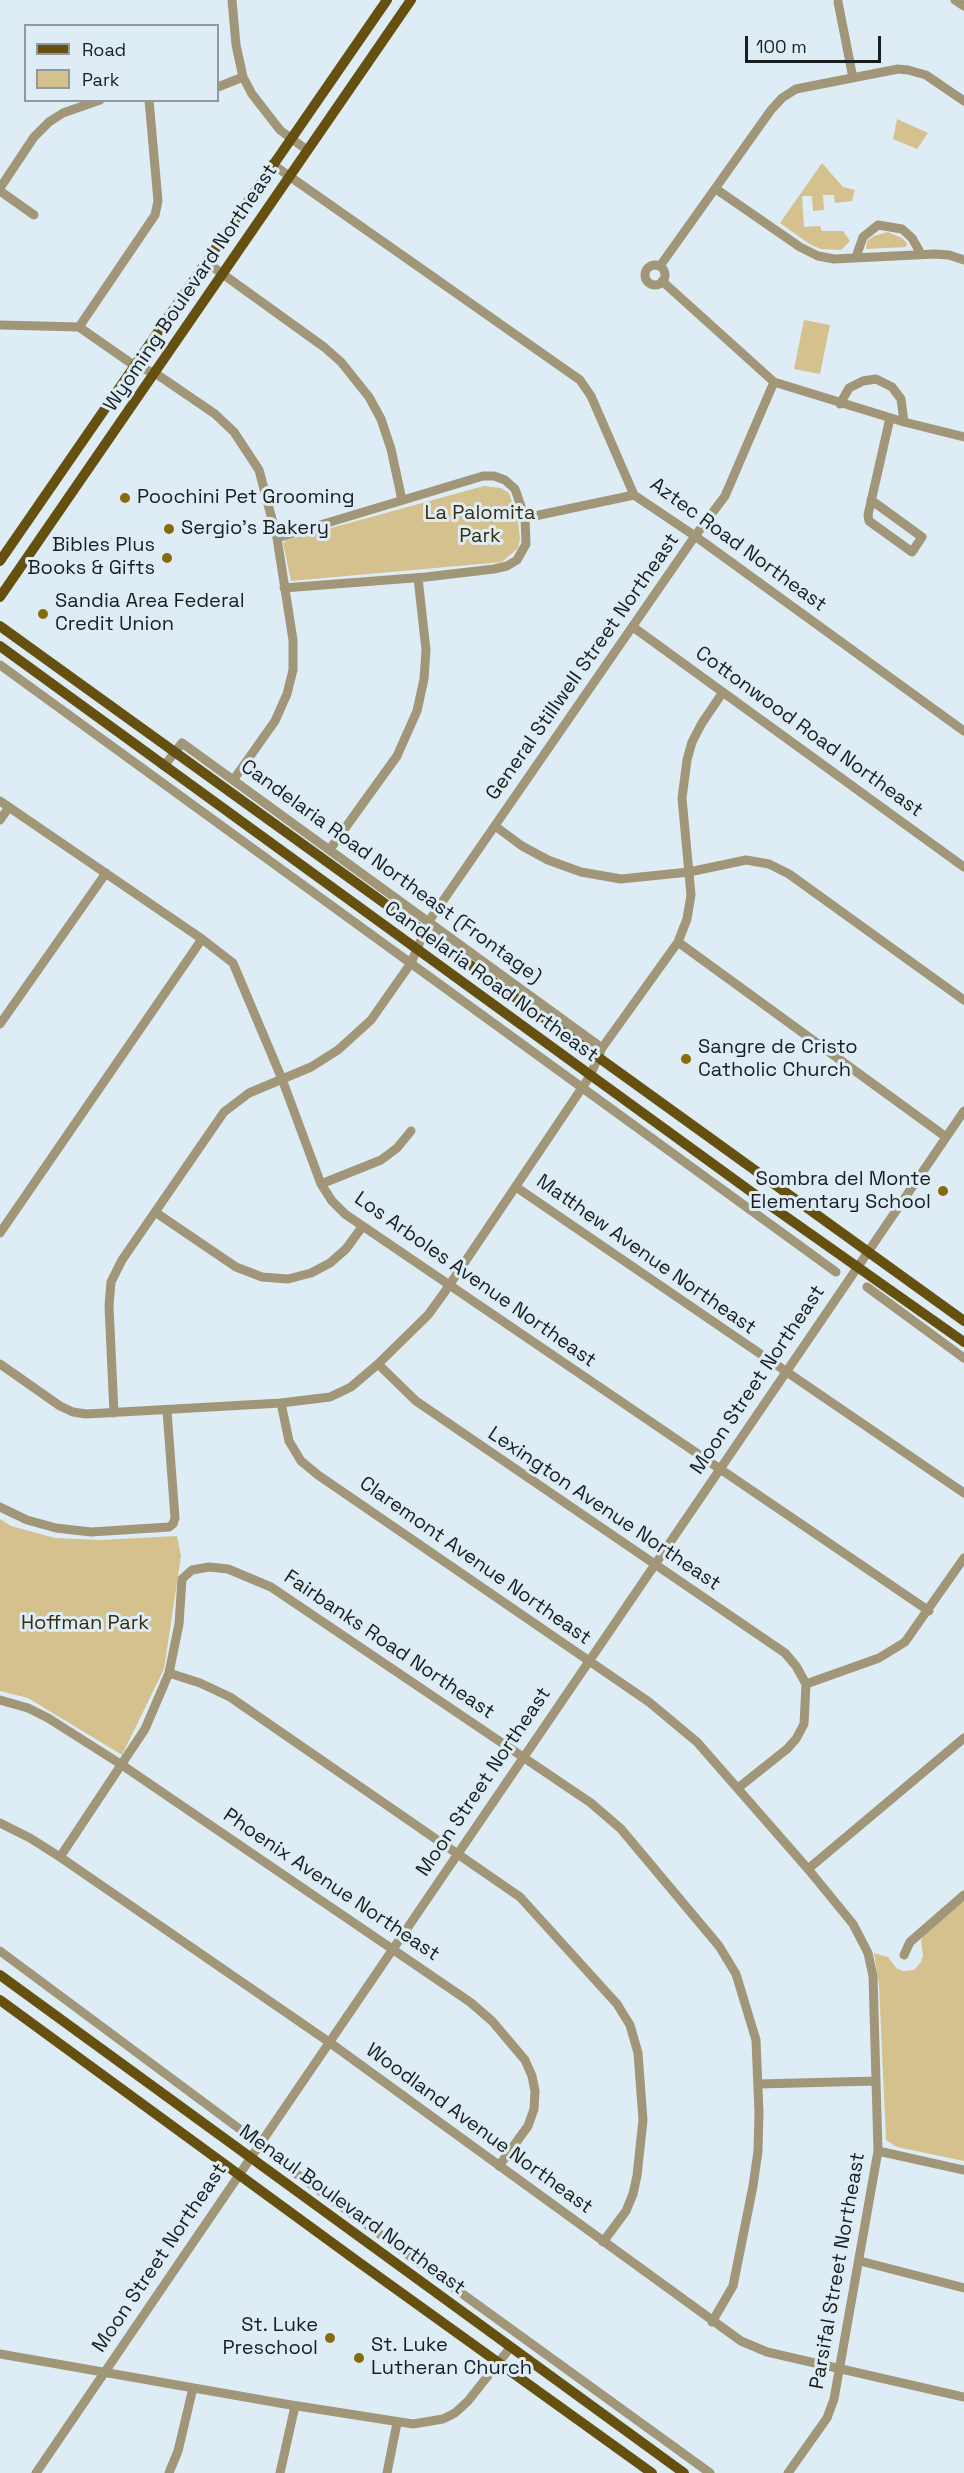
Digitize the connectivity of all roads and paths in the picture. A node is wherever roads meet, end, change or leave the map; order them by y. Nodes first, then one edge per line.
1 (232, 0) edge
2 (387, 0) edge
3 (411, 0) edge
4 (955, 0) edge
5 (838, 2) dead end
6 (964, 6) edge
7 (243, 77) junction
8 (853, 78) junction
9 (219, 87) edge
10 (964, 101) edge
11 (94, 102) edge
12 (149, 102) edge
13 (290, 138) junction
14 (308, 150) junction
15 (272, 164) junction
16 (289, 176) junction
17 (716, 189) junction
18 (0, 190) edge
19 (34, 215) dead end
20 (921, 254) junction
21 (856, 257) junction
22 (964, 260) edge
23 (206, 262) junction
24 (660, 266) junction
25 (223, 274) junction
26 (662, 281) junction
27 (0, 325) edge
28 (79, 327) junction
29 (135, 366) junction
30 (155, 373) junction
31 (774, 382) junction
32 (840, 404) junction
33 (890, 418) junction
34 (904, 422) junction
35 (964, 437) edge
36 (634, 495) junction
37 (402, 500) junction
38 (871, 500) junction
39 (525, 518) junction
40 (695, 536) junction
41 (277, 538) junction
42 (0, 561) edge
43 (418, 578) junction
44 (284, 588) junction
45 (0, 597) edge
46 (0, 626) edge
47 (633, 627) junction
48 (0, 646) edge
49 (0, 665) edge
50 (723, 692) junction
51 (964, 731) edge
52 (174, 752) junction
53 (164, 766) junction
54 (234, 779) junction
55 (0, 801) edge
56 (9, 807) junction
57 (0, 820) edge
58 (495, 826) junction
59 (330, 849) junction
60 (964, 867) edge
61 (688, 872) junction
62 (106, 873) junction
63 (429, 921) junction
64 (424, 933) junction
65 (202, 939) junction
66 (678, 942) junction
67 (416, 949) junction
68 (411, 963) junction
69 (964, 1000) edge
70 (0, 1024) edge
71 (600, 1053) junction
72 (590, 1076) junction
73 (282, 1079) junction
74 (582, 1088) junction
75 (964, 1111) edge
76 (411, 1131) dead end
77 (946, 1137) junction
78 (321, 1184) junction
79 (516, 1187) junction
80 (155, 1212) junction
81 (362, 1227) junction
82 (0, 1233) edge
83 (868, 1251) junction
84 (858, 1266) junction
85 (836, 1272) dead end
86 (448, 1286) junction
87 (867, 1287) dead end
88 (964, 1321) edge
89 (964, 1342) edge
90 (964, 1358) edge
91 (0, 1364) edge
92 (378, 1364) junction
93 (784, 1373) junction
94 (281, 1403) junction
95 (167, 1411) junction
96 (114, 1413) junction
97 (720, 1468) junction
98 (964, 1493) edge
99 (0, 1507) edge
100 (964, 1558) edge
101 (654, 1565) junction
102 (929, 1611) junction
103 (588, 1661) junction
104 (169, 1673) junction
105 (806, 1684) junction
106 (0, 1700) edge
107 (964, 1738) edge
108 (523, 1758) junction
109 (122, 1765) junction
110 (738, 1788) junction
111 (0, 1823) edge
112 (458, 1854) junction
113 (60, 1857) junction
114 (808, 1869) junction
115 (964, 1895) edge
116 (393, 1949) junction
117 (0, 1951) edge
118 (868, 1953) joint
119 (904, 1955) dead end
120 (1, 1978) edge
121 (0, 2000) edge
122 (329, 2042) junction
123 (876, 2081) junction
124 (759, 2084) junction
125 (245, 2133) dead end
126 (878, 2151) junction
127 (250, 2158) junction
128 (276, 2159) dead end
129 (499, 2166) junction
130 (964, 2170) edge
131 (239, 2174) junction
132 (603, 2242) junction
133 (860, 2261) junction
134 (964, 2288) edge
135 (712, 2322) junction
136 (510, 2348) junction
137 (0, 2354) edge
138 (498, 2362) junction
139 (840, 2368) junction
140 (105, 2371) junction
141 (193, 2388) junction
142 (964, 2397) edge
143 (295, 2406) junction
144 (397, 2423) junction
145 (36, 2473) edge
146 (169, 2473) edge
147 (280, 2473) edge
148 (387, 2473) edge
149 (652, 2473) edge
150 (684, 2473) edge
151 (710, 2473) edge
152 (788, 2473) edge

1 - 7 street
2 - 13 main road, Wyoming Boulevard Northeast
3 - 14 main road, Wyoming Boulevard Northeast
4 - 6 street
5 - 8 street
7 - 9 street
7 - 13 street
8 - 10 street
8 - 17 street
11 - 18 street
12 - 28 street
13 - 14 street
13 - 15 main road, Wyoming Boulevard Northeast
14 - 16 main road, Wyoming Boulevard Northeast
15 - 16 street, Aztec Road Northeast
15 - 23 main road, Wyoming Boulevard Northeast
16 - 25 main road, Wyoming Boulevard Northeast
16 - 36 street, Aztec Road Northeast
17 - 21 street
17 - 24 street
18 - 19 street
20 - 21 street
20 - 21 street
20 - 22 street
23 - 25 street
23 - 29 main road, Wyoming Boulevard Northeast
24 - 26 street
24 - 26 street
25 - 30 main road, Wyoming Boulevard Northeast
25 - 37 street
26 - 31 street
27 - 28 street
28 - 29 street
29 - 30 street
29 - 42 main road, Wyoming Boulevard Northeast
30 - 41 street
30 - 45 main road, Wyoming Boulevard Northeast
31 - 32 street
31 - 40 street, General Stillwell Street Northeast
32 - 33 street
32 - 34 street
33 - 34 street
33 - 38 street
34 - 35 street
36 - 39 street
36 - 40 street, Aztec Road Northeast
37 - 39 street
37 - 41 street
38 - 38 street
39 - 43 street
40 - 47 street, General Stillwell Street Northeast
40 - 51 street, Aztec Road Northeast
41 - 44 street
43 - 44 street
43 - 59 street
44 - 54 street
46 - 52 main road, Candelaria Road Northeast
47 - 50 street, Cottonwood Road Northeast
47 - 58 street, General Stillwell Street Northeast
48 - 53 main road, Candelaria Road Northeast
49 - 68 street
50 - 60 street, Cottonwood Road Northeast
50 - 61 street
52 - 53 street
52 - 54 street, Candelaria Road Northeast (Frontage)
52 - 64 main road, Candelaria Road Northeast
53 - 67 main road, Candelaria Road Northeast
54 - 59 street, Candelaria Road Northeast (Frontage)
55 - 56 street, Los Arboles Avenue Northeast
56 - 57 street
56 - 62 street, Los Arboles Avenue Northeast
58 - 61 street
58 - 63 street, General Stillwell Street Northeast
59 - 63 street, Candelaria Road Northeast (Frontage)
61 - 66 street
61 - 69 street
62 - 65 street, Los Arboles Avenue Northeast
62 - 70 street
63 - 64 street, General Stillwell Street Northeast
63 - 71 street, Candelaria Road Northeast (Frontage)
64 - 67 street, General Stillwell Street Northeast
64 - 71 main road, Candelaria Road Northeast
65 - 73 street, Los Arboles Avenue Northeast
65 - 82 street
66 - 71 street
66 - 77 street
67 - 68 street, General Stillwell Street Northeast
67 - 72 main road, Candelaria Road Northeast
68 - 73 street, General Stillwell Street Northeast
68 - 74 street
71 - 72 street
71 - 83 main road, Candelaria Road Northeast
72 - 74 street
72 - 84 main road, Candelaria Road Northeast
73 - 78 street, Los Arboles Avenue Northeast
73 - 80 street, General Stillwell Street Northeast
74 - 79 street
74 - 85 street
75 - 77 street, Moon Street Northeast
76 - 78 street
77 - 83 street, Moon Street Northeast
78 - 81 street, Los Arboles Avenue Northeast
79 - 86 street
79 - 93 street, Matthew Avenue Northeast
80 - 81 street
80 - 96 street, General Stillwell Street Northeast
81 - 86 street, Los Arboles Avenue Northeast
83 - 84 street, Moon Street Northeast
83 - 88 main road, Candelaria Road Northeast
84 - 89 main road, Candelaria Road Northeast
84 - 93 street, Moon Street Northeast
86 - 92 street
86 - 97 street, Los Arboles Avenue Northeast
87 - 90 street
91 - 96 street
92 - 94 street
92 - 101 street, Lexington Avenue Northeast
93 - 97 street, Moon Street Northeast
93 - 98 street, Matthew Avenue Northeast
94 - 95 street
94 - 103 street, Claremont Avenue Northeast
95 - 96 street
95 - 99 street
97 - 101 street, Moon Street Northeast
97 - 102 street, Los Arboles Avenue Northeast
100 - 102 street
101 - 103 street, Moon Street Northeast
101 - 105 street, Lexington Avenue Northeast
102 - 105 street
103 - 108 street, Moon Street Northeast
103 - 110 street, Claremont Avenue Northeast
104 - 108 street, Fairbanks Road Northeast
104 - 109 street
104 - 112 street
105 - 110 street
106 - 109 street, Phoenix Avenue Northeast
107 - 114 street
108 - 112 street, Moon Street Northeast
108 - 124 street, Fairbanks Road Northeast
109 - 113 street
109 - 116 street, Phoenix Avenue Northeast
110 - 114 street, Claremont Avenue Northeast
111 - 113 street, Woodland Avenue Northeast
112 - 116 street, Moon Street Northeast
112 - 132 street
113 - 122 street, Woodland Avenue Northeast
114 - 118 street, Claremont Avenue Northeast
115 - 119 street
116 - 122 street, Moon Street Northeast
116 - 129 street, Phoenix Avenue Northeast
117 - 125 street
118 - 123 street, Parsifal Street Northeast
120 - 127 main road, Menaul Boulevard Northeast
121 - 131 main road, Menaul Boulevard Northeast
122 - 127 street, Moon Street Northeast
122 - 129 street, Woodland Avenue Northeast
123 - 124 street
123 - 126 street, Parsifal Street Northeast
124 - 135 street, Fairbanks Road Northeast
126 - 130 street
126 - 133 street, Parsifal Street Northeast
127 - 131 street, Moon Street Northeast
127 - 136 main road, Menaul Boulevard Northeast
128 - 151 street
129 - 132 street, Woodland Avenue Northeast
131 - 138 main road, Menaul Boulevard Northeast
131 - 140 street, Moon Street Northeast
132 - 135 street, Woodland Avenue Northeast
133 - 134 street
133 - 139 street, Parsifal Street Northeast
135 - 139 street, Woodland Avenue Northeast
136 - 138 street
136 - 150 main road, Menaul Boulevard Northeast
137 - 140 street
138 - 144 street
138 - 149 main road, Menaul Boulevard Northeast
139 - 142 street, Woodland Avenue Northeast
139 - 152 street, Parsifal Street Northeast
140 - 141 street
140 - 145 street, Moon Street Northeast
141 - 143 street
141 - 146 street
143 - 144 street
143 - 147 street
144 - 148 street

